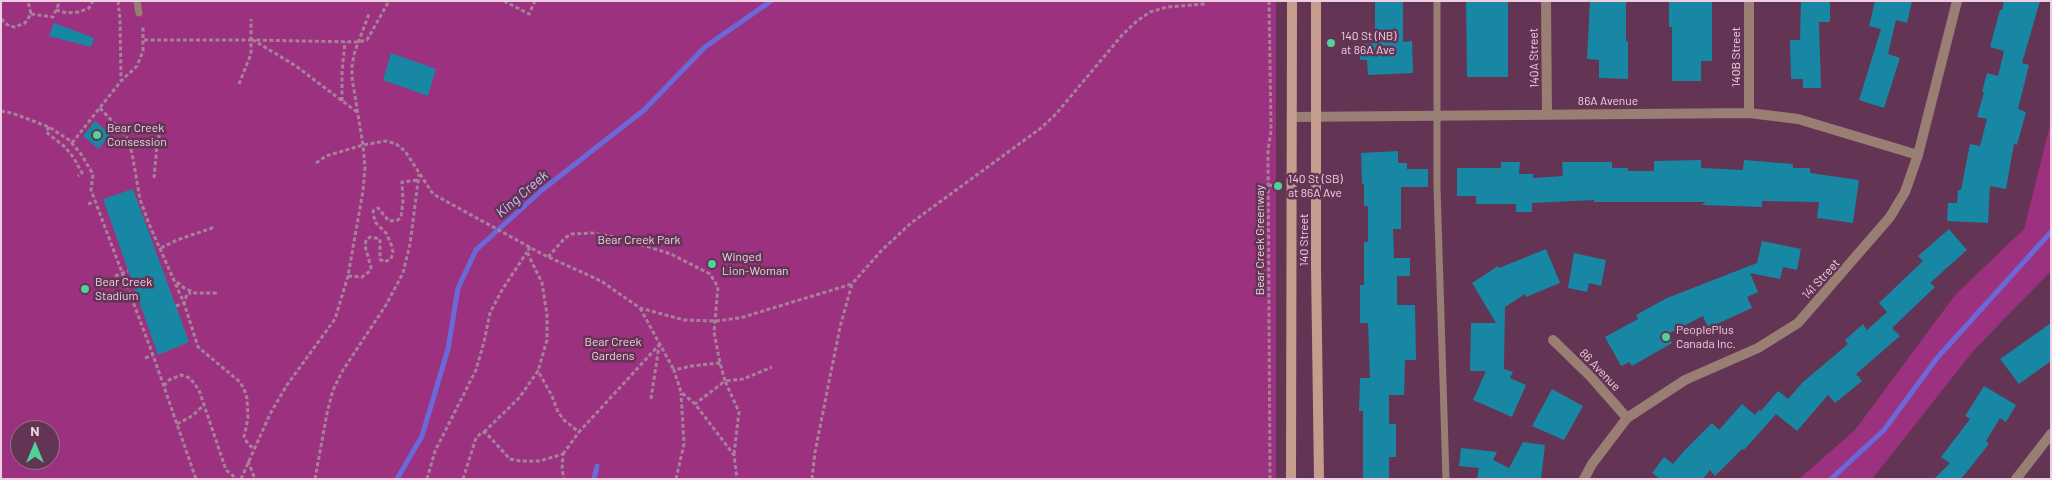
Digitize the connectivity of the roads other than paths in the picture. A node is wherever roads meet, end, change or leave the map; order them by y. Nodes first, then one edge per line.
1 (137, 1) edge
2 (1292, 1) edge
3 (1316, 1) edge
4 (1436, 1) edge
5 (1546, 1) edge
6 (1749, 1) edge
7 (1957, 1) edge
8 (139, 13) dead end
9 (1749, 113) junction
10 (1547, 114) junction
11 (1436, 116) junction
12 (1292, 117) junction
13 (1316, 117) junction
14 (1918, 155) junction
15 (1553, 340) dead end
16 (1627, 418) junction
17 (2051, 434) edge
18 (1292, 479) edge
19 (1319, 479) edge
20 (1446, 479) edge
21 (1584, 479) edge
22 (2016, 479) edge

1 - 8 lane
2 - 12 main road, 140 Street
3 - 13 main road, 140 Street
4 - 11 lane
5 - 10 street, 140A Street
6 - 9 street, 140B Street
7 - 14 street, 141 Street
9 - 10 street, 86A Avenue
9 - 14 street, 86A Avenue
10 - 11 street, 86A Avenue
11 - 13 street, 86A Avenue
11 - 20 lane
12 - 13 street, 86A Avenue
12 - 18 main road, 140 Street
13 - 19 main road, 140 Street
14 - 16 street, 141 Street
15 - 16 street, 86 Avenue
16 - 21 street, 141 Street
17 - 22 street

